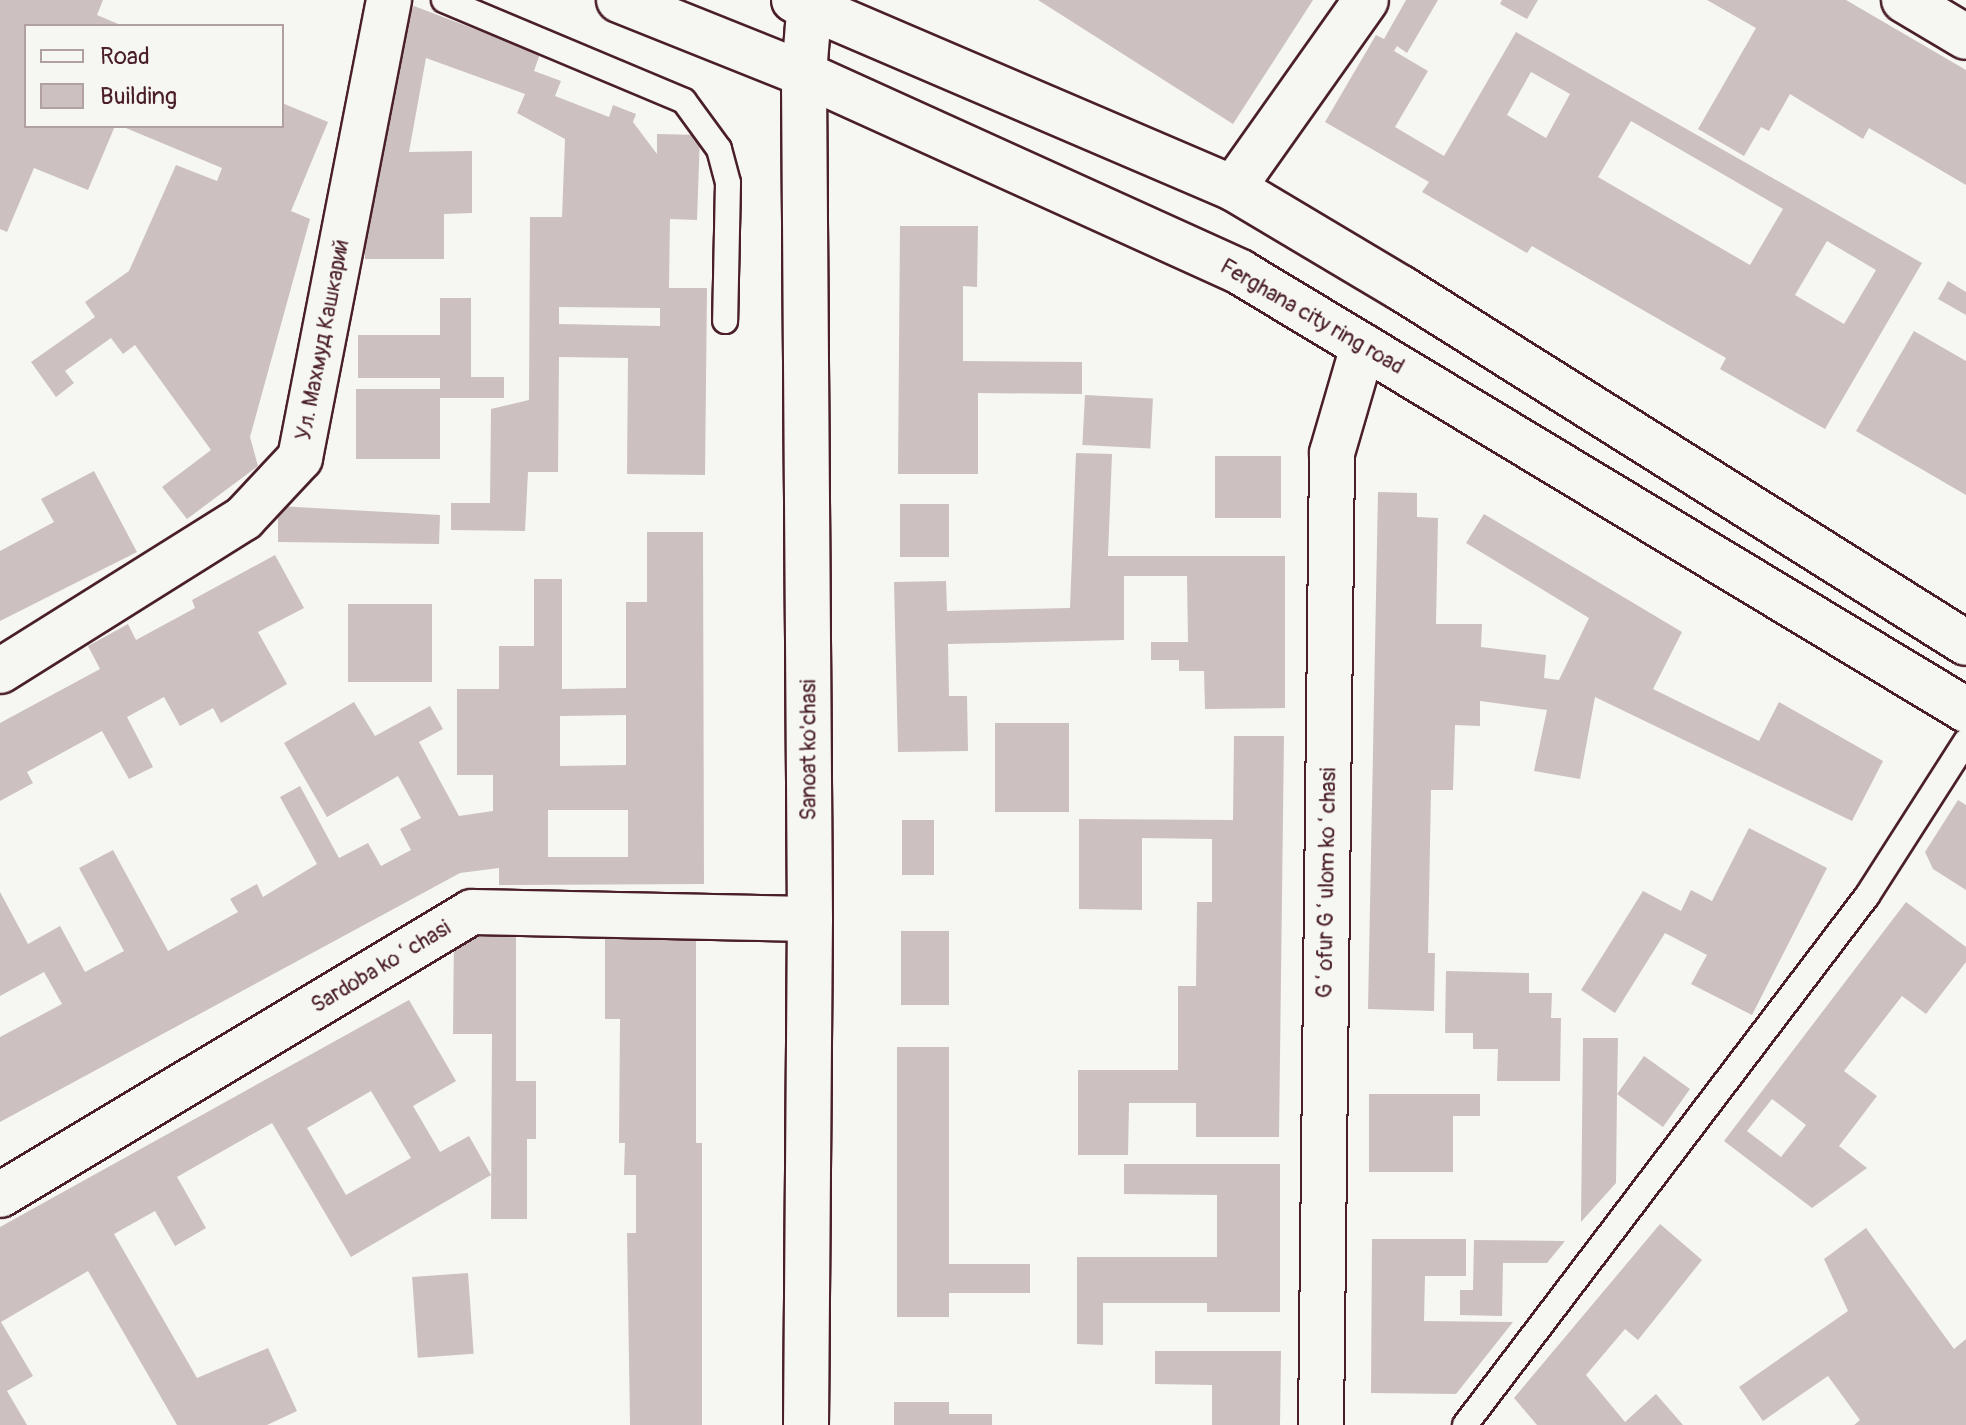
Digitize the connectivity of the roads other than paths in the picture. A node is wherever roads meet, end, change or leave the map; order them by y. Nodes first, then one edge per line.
1 (389, 0) edge
2 (444, 0) edge
3 (619, 0) edge
4 (1366, 0) edge
5 (1904, 0) edge
6 (805, 2) edge
7 (1966, 37) edge
8 (804, 74) junction
9 (1233, 188) junction
10 (725, 321) dead end
11 (1363, 346) junction
12 (1966, 643) edge
13 (0, 671) edge
14 (1966, 710) edge
15 (1966, 741) edge
16 (810, 919) junction
17 (0, 1195) edge
18 (806, 1425) edge
19 (1321, 1425) edge
20 (1465, 1425) edge

1 - 13 main road, Ул. Махмуд Кашкарий
2 - 10 lane
3 - 8 main road, Ferghana city ring road
4 - 9 main road
5 - 7 main road
6 - 8 main road, Sanoat ko'chasi
6 - 9 main road
8 - 11 main road, Ferghana city ring road
8 - 16 main road, Sanoat ko'chasi
9 - 12 main road
11 - 14 main road, Ferghana city ring road
11 - 19 main road, Gʻofur Gʻulom koʻchasi
15 - 20 lane
16 - 17 main road, Sardoba koʻchasi
16 - 18 main road, Sanoat ko'chasi

